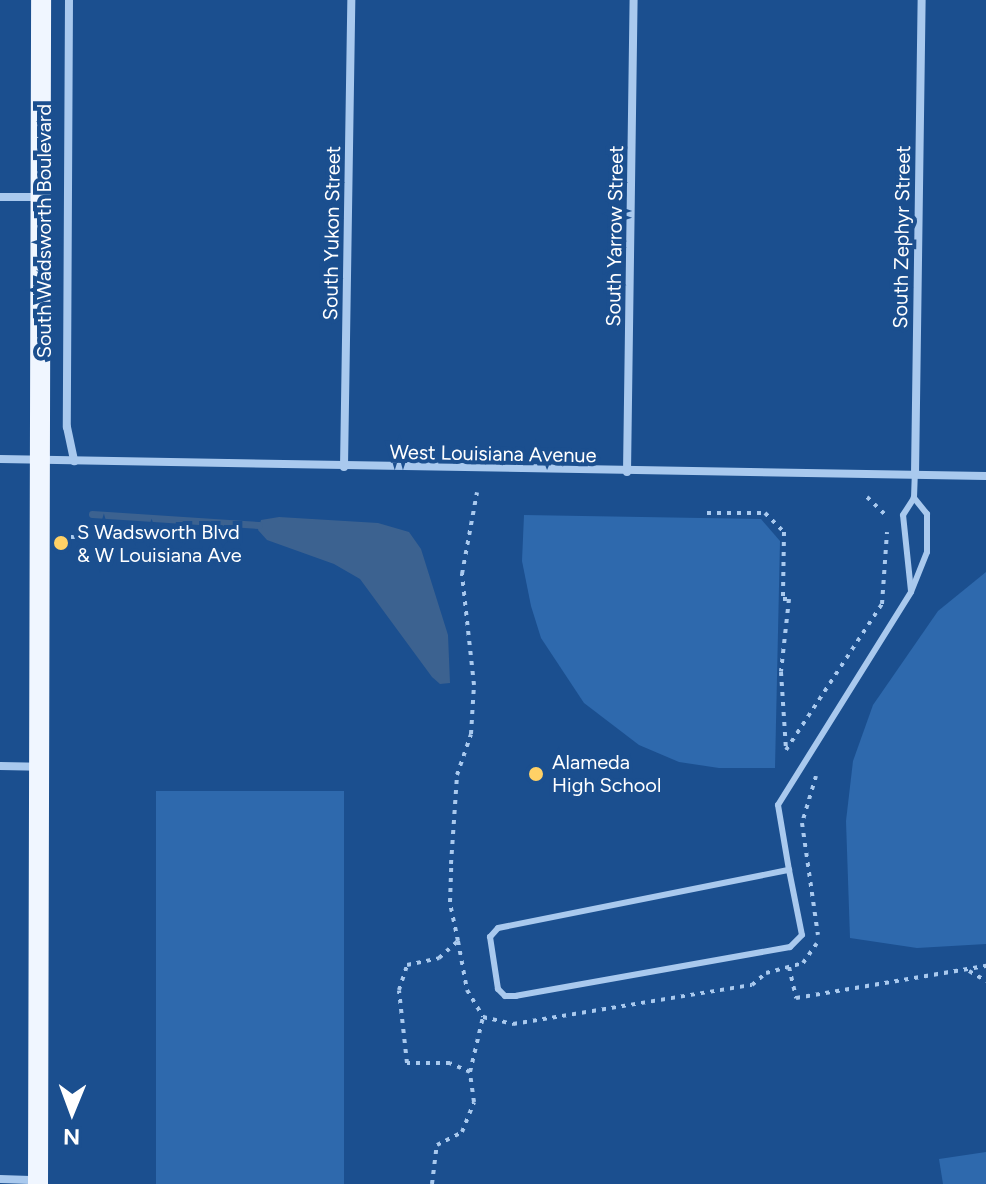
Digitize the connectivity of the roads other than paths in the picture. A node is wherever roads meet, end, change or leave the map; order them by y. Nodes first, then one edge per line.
1 (41, 0) edge
2 (69, 0) edge
3 (351, 0) edge
4 (634, 0) edge
5 (922, 0) edge
6 (0, 197) edge
7 (43, 197) junction
8 (0, 459) edge
9 (40, 460) junction
10 (74, 461) junction
11 (344, 467) junction
12 (627, 472) junction
13 (915, 475) junction
14 (986, 476) edge
15 (914, 498) junction
16 (911, 592) junction
17 (0, 766) edge
18 (39, 767) junction
19 (789, 870) junction
20 (0, 1179) edge
21 (38, 1182) edge

1 - 7 main road, South Wadsworth Boulevard
2 - 10 street, South Wadsworth Boulevard
3 - 11 street, South Yukon Street
4 - 12 street, South Yarrow Street
5 - 13 street, South Zephyr Street
6 - 7 street
7 - 9 main road, South Wadsworth Boulevard
8 - 9 street, West Louisiana Avenue
9 - 10 street, West Louisiana Avenue
9 - 18 main road, South Wadsworth Boulevard
10 - 11 street, West Louisiana Avenue
11 - 12 street, West Louisiana Avenue
12 - 13 street, West Louisiana Avenue
13 - 14 street, West Louisiana Avenue
13 - 15 lane
15 - 16 lane
15 - 16 lane
16 - 19 lane
17 - 18 street
18 - 21 main road, South Wadsworth Boulevard
19 - 19 lane
20 - 21 street

